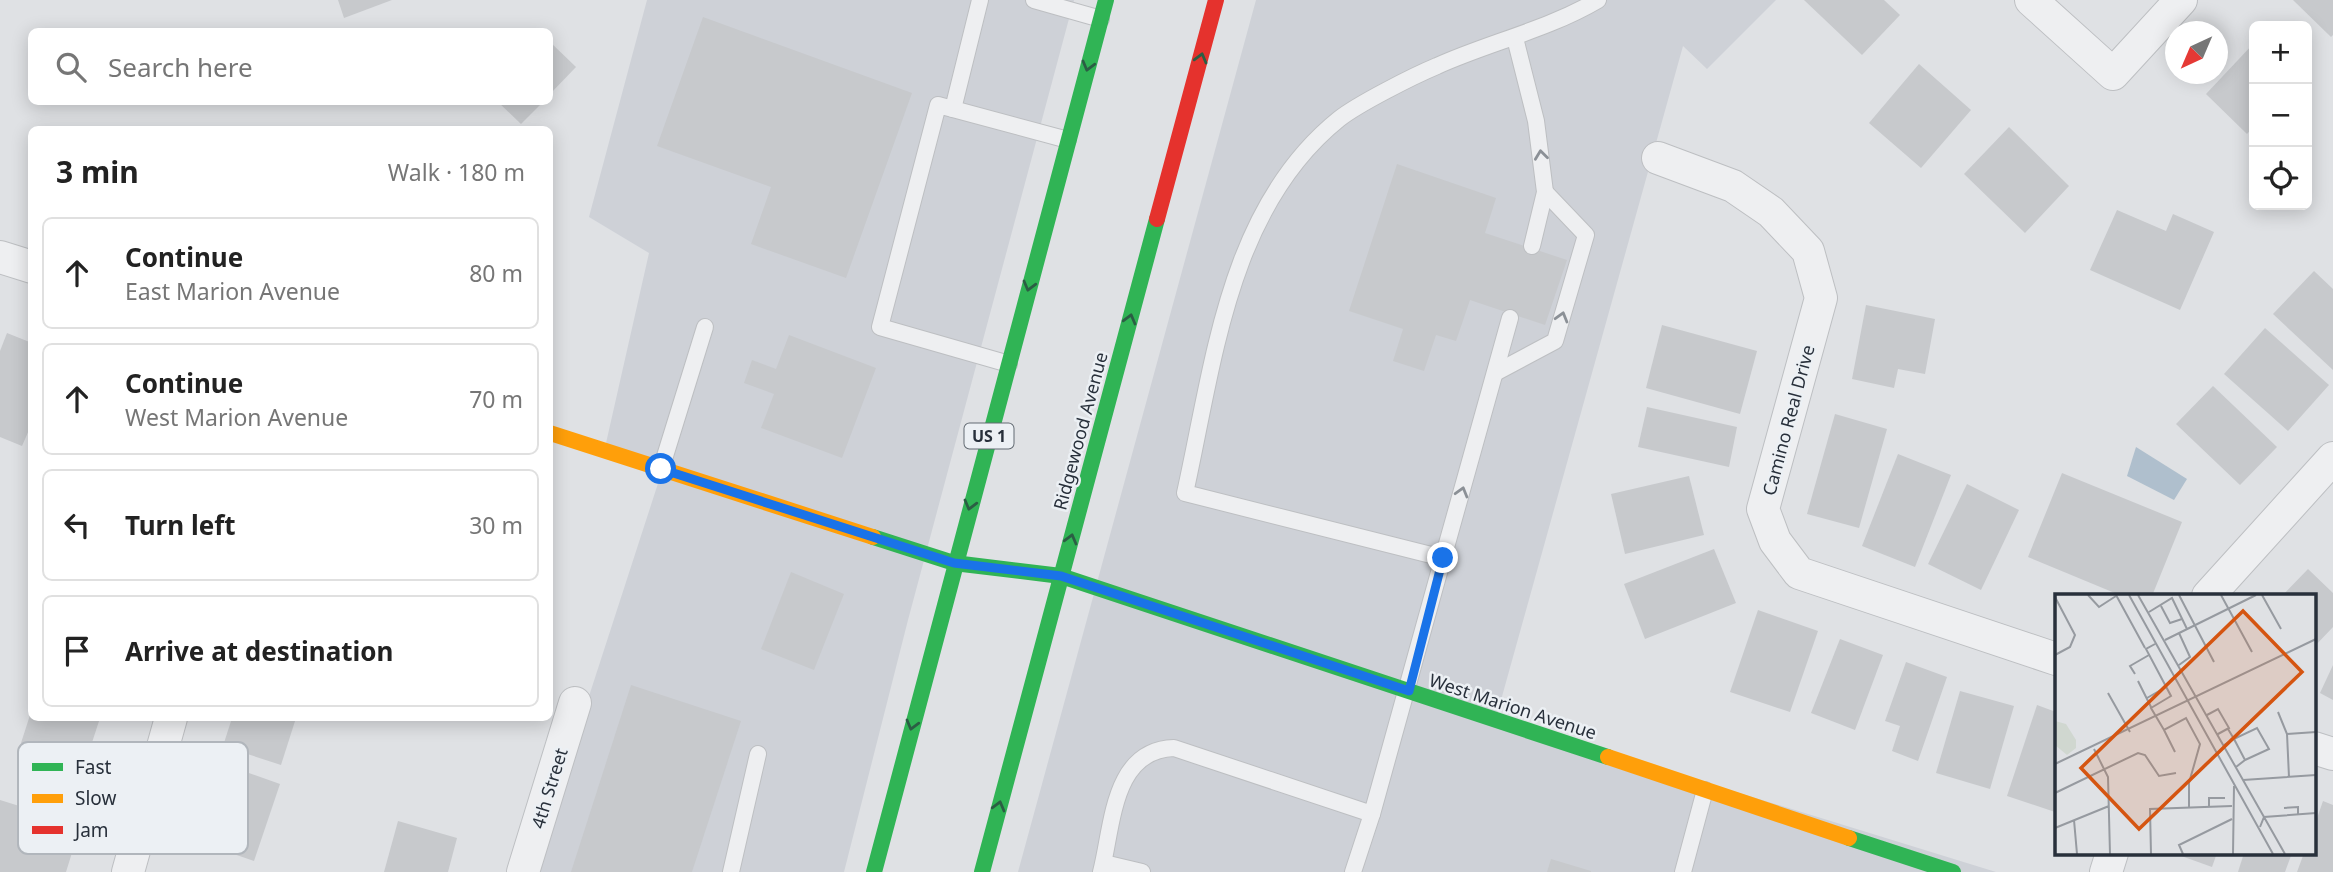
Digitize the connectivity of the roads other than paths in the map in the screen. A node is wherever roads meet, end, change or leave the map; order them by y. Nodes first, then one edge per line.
1 (980, 0) edge
2 (1034, 0) edge
3 (1106, 0) edge
4 (1216, 0) edge
5 (1598, 0) edge
6 (2031, 0) edge
7 (2181, 0) edge
8 (1101, 19) junction
9 (1515, 38) junction
10 (953, 109) junction
11 (1068, 140) junction
12 (1658, 159) dead end
13 (1545, 192) junction
14 (1532, 246) dead end
15 (0, 257) edge
16 (28, 266) edge
17 (1510, 318) dead end
18 (705, 327) dead end
19 (1009, 364) junction
20 (1495, 373) junction
21 (553, 434) edge
22 (2333, 458) edge
23 (661, 469) junction
24 (1443, 558) junction
25 (954, 563) junction
26 (1061, 576) junction
27 (2210, 594) edge
28 (2055, 659) edge
29 (1409, 691) junction
30 (575, 703) dead end
31 (170, 721) edge
32 (164, 742) edge
33 (2316, 749) edge
34 (758, 754) dead end
35 (2333, 754) edge
36 (1705, 790) junction
37 (1372, 814) junction
38 (133, 854) edge
39 (2112, 854) edge
40 (1102, 867) edge
41 (128, 872) edge
42 (523, 872) edge
43 (731, 872) edge
44 (874, 872) edge
45 (982, 872) edge
46 (1142, 872) edge
47 (1353, 872) edge
48 (1683, 872) edge
49 (1953, 872) edge
50 (2105, 872) edge

1 - 10 lane
2 - 8 lane
3 - 8 main road, US 1
26 -> 4 main road, Ridgewood Avenue
5 - 9 lane
6 - 7 street
8 -> 11 main road, US 1
13 -> 9 lane
9 - 24 lane
10 - 11 lane
10 - 19 lane
11 -> 19 main road, US 1
12 - 28 street, Camino Real Drive
13 - 14 lane
20 -> 13 lane
15 - 16 street
17 - 20 lane
18 - 23 lane
19 -> 25 main road, US 1
24 -> 20 lane
21 - 23 main road, West Marion Avenue
22 - 27 street
23 - 25 main road, West Marion Avenue
24 - 29 lane
25 - 26 main road, West Marion Avenue
25 -> 44 main road, US 1
26 - 29 main road, West Marion Avenue
45 -> 26 main road, Ridgewood Avenue
29 - 36 main road, West Marion Avenue
29 - 37 lane
30 - 42 street, 4th Street
31 - 32 street
33 - 35 street
34 - 43 lane
36 - 48 lane
36 - 49 main road, West Marion Avenue
37 - 40 lane
37 - 47 lane
38 - 41 street
39 - 50 street
40 - 46 lane

